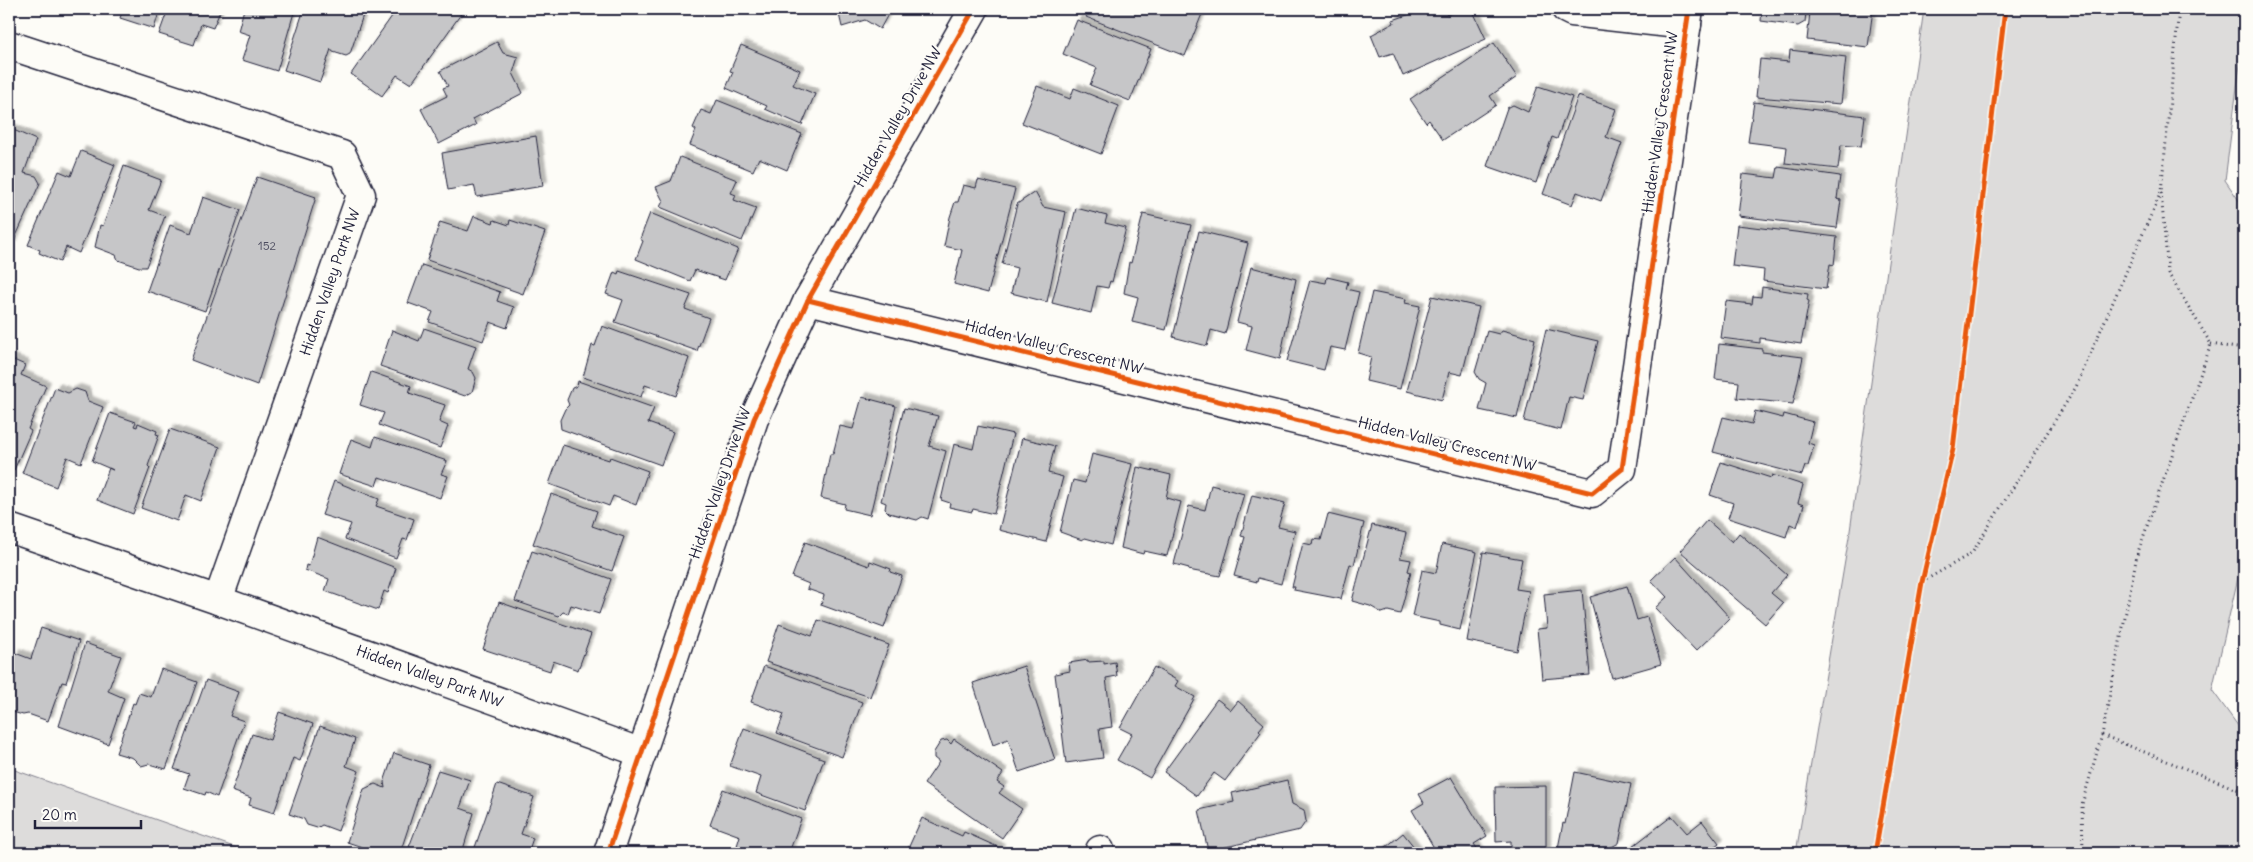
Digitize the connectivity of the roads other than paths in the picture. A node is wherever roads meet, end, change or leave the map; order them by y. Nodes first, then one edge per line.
1 (974, 9) edge
2 (1566, 9) edge
3 (1688, 17) edge
4 (9, 46) edge
5 (808, 300) junction
6 (9, 528) edge
7 (218, 600) junction
8 (642, 753) junction
9 (608, 853) edge

1 - 5 street, Hidden Valley Drive NW
2 - 3 street, Hidden Valley Crescent NW
3 - 5 street, Hidden Valley Crescent NW
4 - 7 street, Hidden Valley Park NW
5 - 8 street, Hidden Valley Drive NW
6 - 7 street, Hidden Valley Park NW
7 - 8 street, Hidden Valley Park NW
8 - 9 street, Hidden Valley Drive NW

